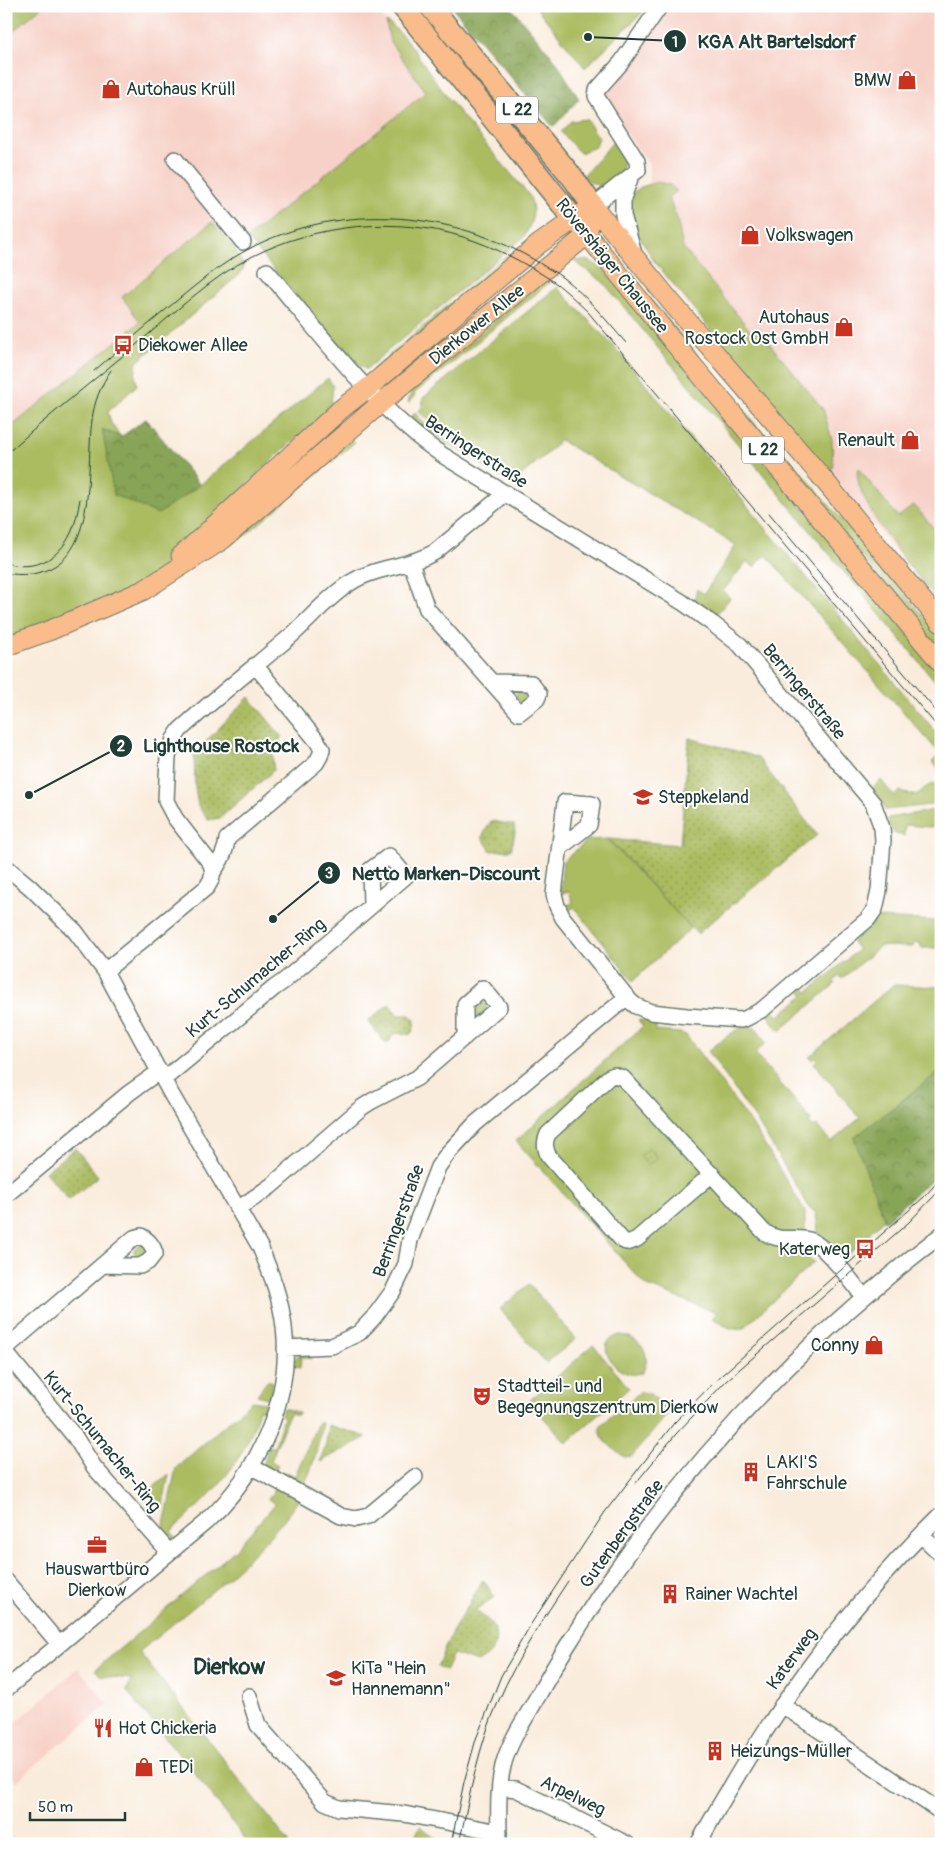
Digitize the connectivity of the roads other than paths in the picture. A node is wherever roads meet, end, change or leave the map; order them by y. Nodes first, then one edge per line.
1 (402, 6) edge
2 (430, 6) edge
3 (660, 6) edge
4 (175, 159) dead end
5 (631, 176) junction
6 (593, 206) junction
7 (581, 227) junction
8 (243, 242) dead end
9 (635, 259) junction
10 (267, 271) dead end
11 (368, 388) junction
12 (380, 403) junction
13 (506, 493) junction
14 (411, 563) junction
15 (112, 603) junction
16 (941, 623) edge
17 (6, 646) edge
18 (941, 663) edge
19 (255, 665) junction
20 (493, 682) dead end
21 (561, 846) dead end
22 (6, 866) edge
23 (213, 872) junction
24 (371, 904) dead end
25 (105, 971) junction
26 (626, 997) junction
27 (464, 1037) dead end
28 (162, 1075) junction
29 (712, 1174) junction
30 (6, 1195) edge
31 (238, 1210) junction
32 (941, 1235) edge
33 (103, 1265) dead end
34 (863, 1296) junction
35 (6, 1348) edge
36 (286, 1348) junction
37 (6, 1353) edge
38 (252, 1467) junction
39 (415, 1477) dead end
40 (941, 1515) edge
41 (921, 1535) junction
42 (169, 1552) junction
43 (941, 1554) edge
44 (6, 1581) edge
45 (59, 1644) junction
46 (6, 1689) edge
47 (250, 1696) dead end
48 (782, 1704) junction
49 (500, 1787) junction
50 (941, 1812) edge
51 (499, 1838) edge
52 (627, 1844) edge
53 (698, 1844) edge

1 - 7 highway, Rövershäger Chaussee / L 22
2 - 6 highway, Rövershäger Chaussee / L 22
3 - 5 street, Rövershäger Chaussee
4 - 8 street
5 - 6 street
5 - 9 street, Rövershäger Chaussee
6 - 7 main road, Dierkower Allee
6 - 9 main road, Rövershäger Chaussee / L 22
7 - 11 main road, Dierkower Allee
7 - 12 main road, Dierkower Allee
7 - 18 main road, Rövershäger Chaussee / L 22
9 - 16 main road, Rövershäger Chaussee / L 22
10 - 11 street
11 - 12 street, Berringerstraße
11 - 15 main road, Dierkower Allee
12 - 13 street, Berringerstraße
12 - 15 main road, Dierkower Allee
13 - 14 street
13 - 26 street, Berringerstraße
14 - 19 street
14 - 20 street
15 - 17 main road, Dierkower Allee
19 - 23 street
19 - 23 street
21 - 26 street, Berringerstraße
22 - 25 street
23 - 25 street
24 - 28 street, Kurt-Schumacher-Ring
25 - 28 street
26 - 36 street, Berringerstraße
27 - 31 street
28 - 30 street, Kurt-Schumacher-Ring
28 - 31 street
29 - 29 street
29 - 34 street
31 - 36 street
32 - 34 street, Gutenbergstraße
33 - 35 street
34 - 49 street, Gutenbergstraße
36 - 38 street
37 - 42 street, Kurt-Schumacher-Ring
38 - 39 street
38 - 42 street
40 - 41 street, Katerweg
41 - 43 street
41 - 48 street, Katerweg
42 - 45 street
44 - 45 street
45 - 46 street
47 - 51 street
48 - 50 street
48 - 53 street, Katerweg
49 - 51 street, Gutenbergstraße
49 - 52 street, Arpelweg

